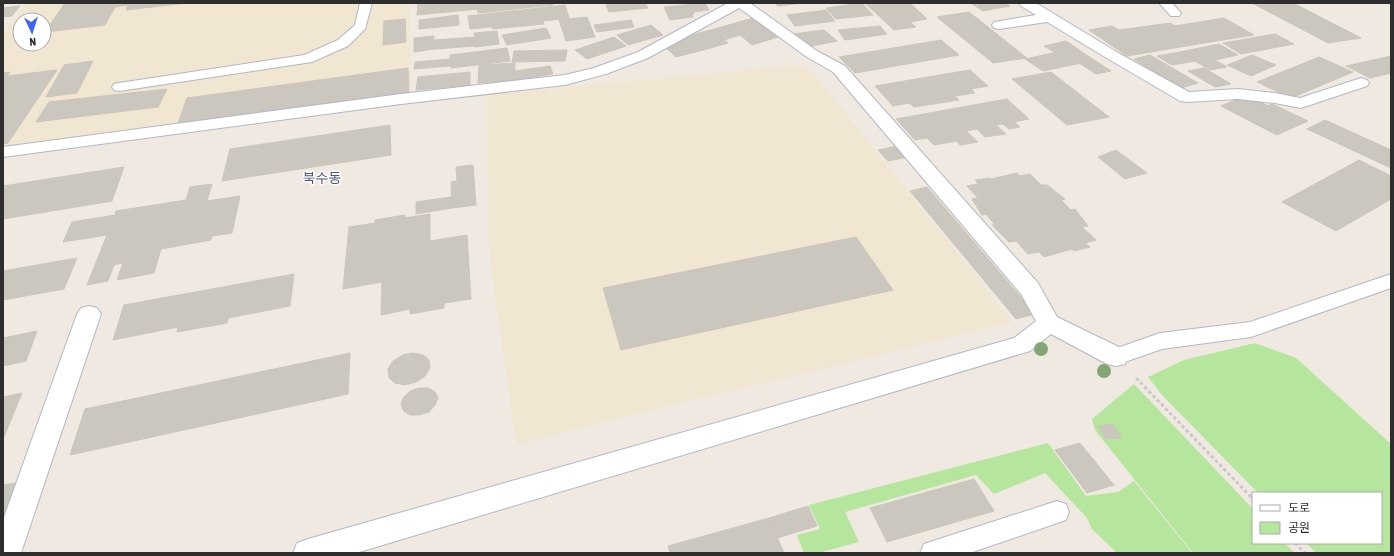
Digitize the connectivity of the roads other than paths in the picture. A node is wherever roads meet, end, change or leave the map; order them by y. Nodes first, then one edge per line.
1 (366, 3) edge
2 (740, 3) edge
3 (1026, 3) edge
4 (1165, 3) edge
5 (1174, 13) dead end
6 (1049, 17) junction
7 (999, 25) dead end
8 (1361, 83) dead end
9 (119, 87) dead end
10 (3, 152) edge
11 (1391, 281) edge
12 (89, 314) dead end
13 (1049, 323) junction
14 (1116, 357) joint
15 (1058, 512) dead end
16 (6, 553) edge
17 (308, 553) edge
18 (933, 553) edge

1 - 9 lane
2 - 10 street
2 - 13 street
3 - 6 street
4 - 5 lane
6 - 7 street
6 - 8 street
11 - 14 lane
12 - 16 street
13 - 14 street
13 - 17 street
15 - 18 lane

